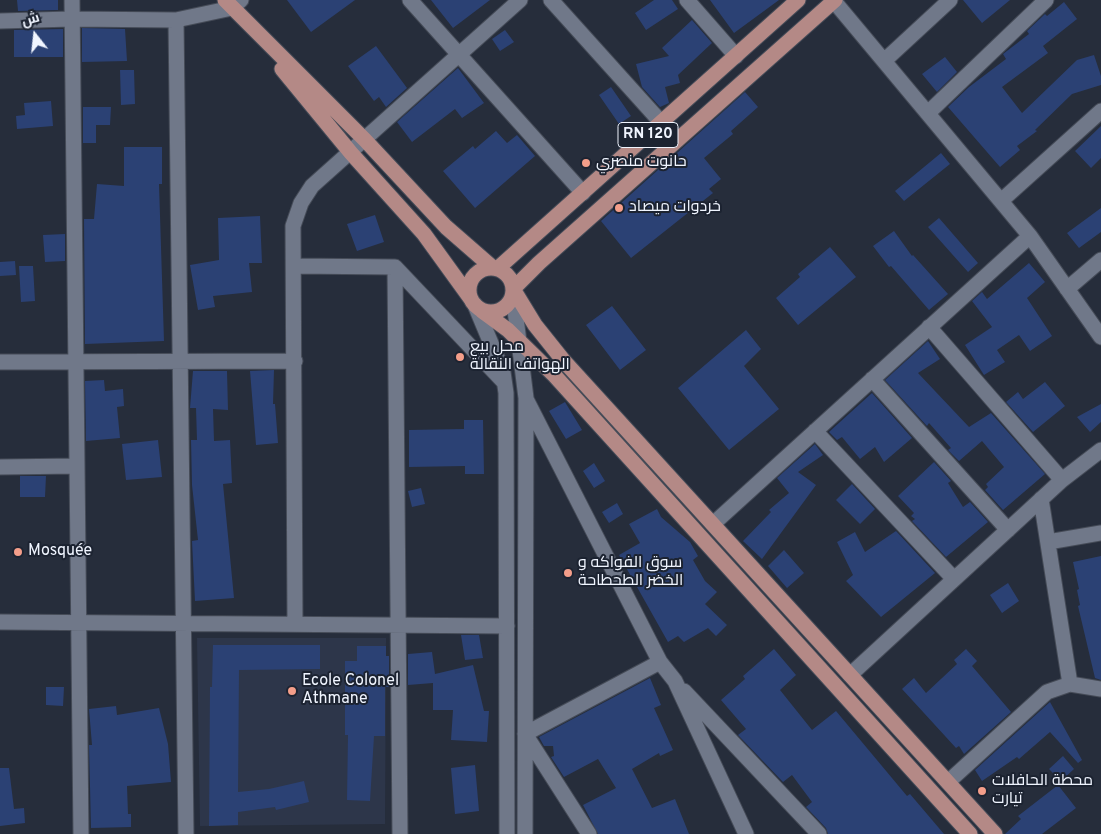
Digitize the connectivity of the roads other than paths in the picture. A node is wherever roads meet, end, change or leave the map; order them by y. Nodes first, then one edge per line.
1 (72, 0) edge
2 (410, 0) edge
3 (520, 0) edge
4 (550, 0) edge
5 (687, 0) edge
6 (798, 0) edge
7 (834, 0) edge
8 (950, 0) edge
9 (1046, 0) edge
10 (233, 3) edge
11 (71, 19) junction
12 (176, 20) junction
13 (0, 21) edge
14 (459, 55) junction
15 (736, 56) junction
16 (884, 61) junction
17 (1101, 111) edge
18 (928, 113) junction
19 (661, 123) junction
20 (365, 140) junction
21 (677, 140) junction
22 (350, 153) junction
23 (582, 193) junction
24 (1001, 201) junction
25 (1030, 236) junction
26 (1101, 260) edge
27 (294, 266) junction
28 (395, 267) junction
29 (495, 269) junction
30 (1067, 289) junction
31 (513, 292) junction
32 (476, 305) junction
33 (1095, 319) edge
34 (929, 327) junction
35 (1101, 338) edge
36 (520, 342) junction
37 (180, 361) junction
38 (295, 361) junction
39 (0, 362) edge
40 (75, 362) junction
41 (872, 379) junction
42 (504, 382) junction
43 (526, 398) junction
44 (815, 431) junction
45 (1101, 450) edge
46 (76, 466) junction
47 (0, 467) edge
48 (1062, 480) junction
49 (1042, 499) junction
50 (713, 524) junction
51 (1008, 530) junction
52 (1101, 533) edge
53 (1048, 542) junction
54 (954, 579) junction
55 (0, 622) edge
56 (78, 622) junction
57 (183, 623) junction
58 (295, 624) junction
59 (397, 625) junction
60 (507, 626) junction
61 (660, 662) junction
62 (850, 675) junction
63 (675, 681) junction
64 (1070, 684) junction
65 (1101, 689) edge
66 (525, 734) junction
67 (948, 782) junction
68 (81, 834) edge
69 (186, 834) edge
70 (400, 834) edge
71 (507, 834) edge
72 (525, 834) edge
73 (589, 834) edge
74 (746, 834) edge
75 (819, 834) edge
76 (970, 834) edge
77 (995, 834) edge

1 - 11 street
2 - 14 street
3 - 14 street
4 - 19 street
5 - 15 street
6 - 15 main road, RN 120
7 - 16 street
7 - 21 main road, RN 120
8 - 16 street
9 - 18 street
10 - 12 street
10 - 20 main road
10 - 22 main road
11 - 12 street
11 - 13 street
11 - 40 street
12 - 37 street
14 - 20 street
14 - 23 street
15 - 19 main road, RN 120
16 - 18 street
17 - 24 street
18 - 24 street
19 - 21 street
19 - 23 main road, RN 120
20 - 22 street
20 - 29 main road
21 - 31 main road, RN 120
22 - 27 street
22 - 32 main road
23 - 29 main road, RN 120
24 - 25 street
25 - 30 street
25 - 34 street
26 - 30 street
27 - 28 street
27 - 38 street
28 - 42 street
28 - 59 street
29 - 31 main road
29 - 32 main road
30 - 33 street
31 - 32 main road
31 - 36 street
31 - 50 main road
32 - 36 main road
32 - 42 street
33 - 35 street
34 - 41 street
34 - 48 street
36 - 43 street
36 - 76 main road
37 - 38 street
37 - 40 street
37 - 57 street
38 - 58 street
39 - 40 street
40 - 46 street
41 - 44 street
41 - 51 street
42 - 60 street
43 - 61 street
43 - 66 street
44 - 50 street
44 - 54 street
45 - 48 street
46 - 47 street
46 - 56 street
48 - 49 street
49 - 51 street
49 - 53 street
50 - 62 main road
51 - 54 street
52 - 53 street
53 - 64 street
54 - 62 street
55 - 56 street
56 - 57 street
56 - 68 street
57 - 58 street
57 - 69 street
58 - 59 street
59 - 60 street
59 - 70 street
60 - 71 street
61 - 63 street
61 - 66 street
62 - 67 main road
63 - 74 street
63 - 75 street
64 - 65 street
64 - 67 street
66 - 72 street
66 - 73 street
67 - 77 main road

